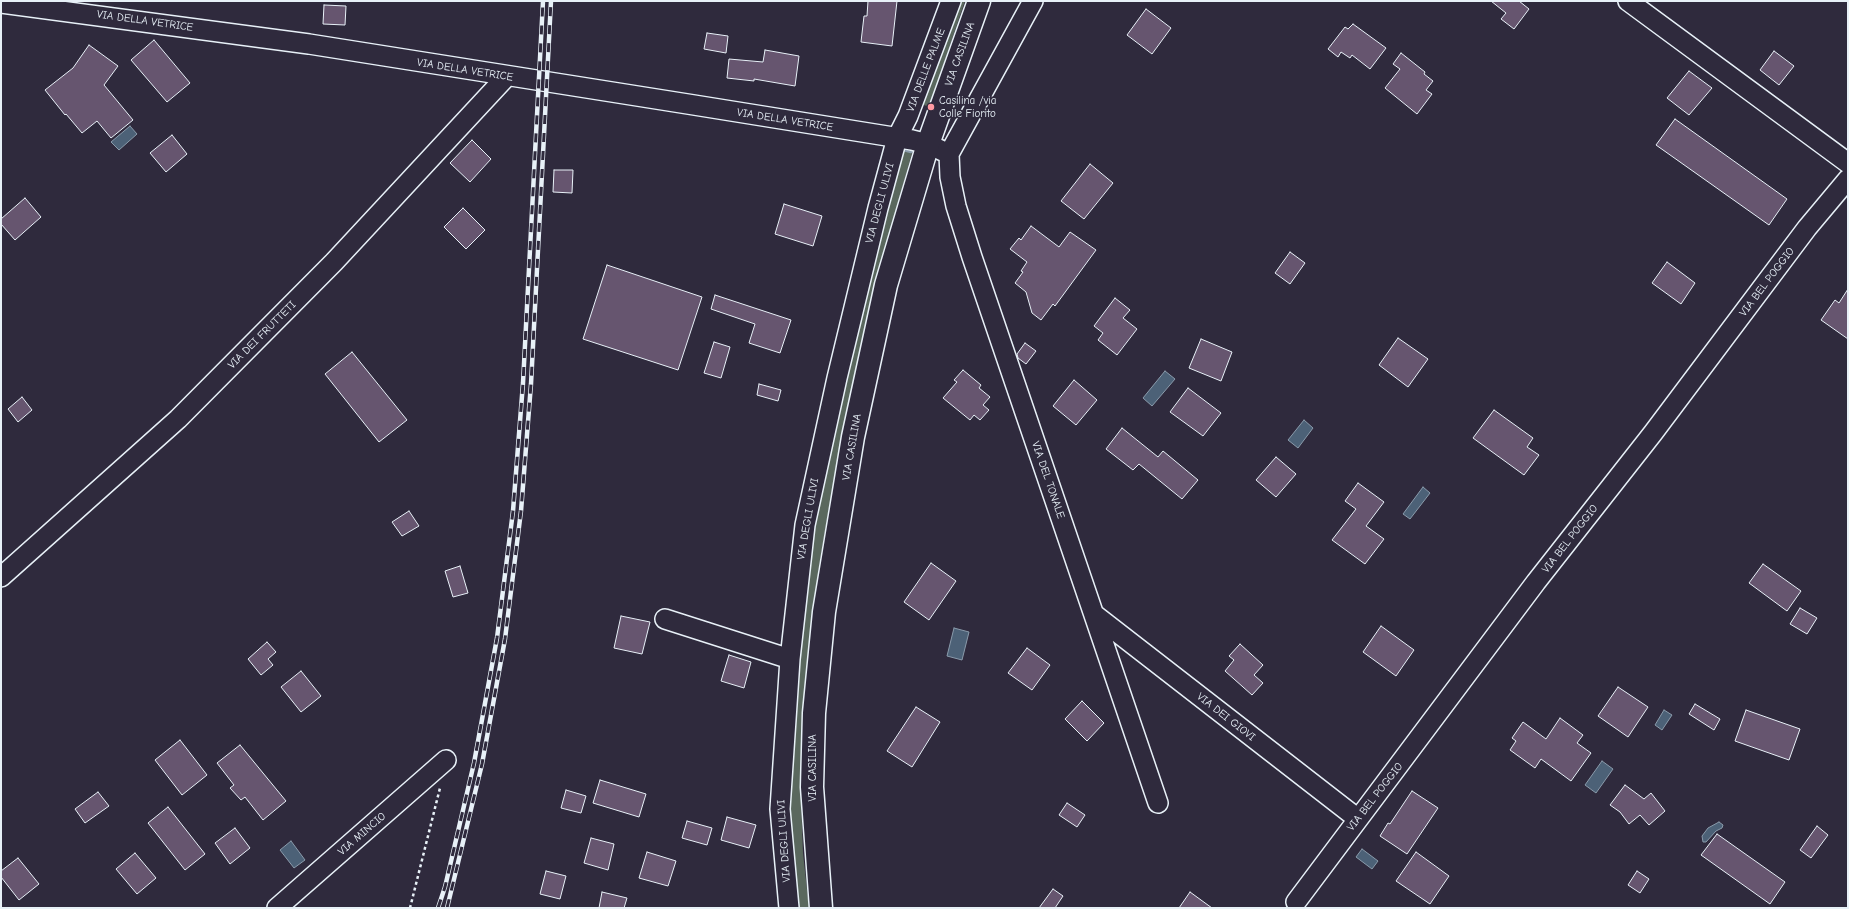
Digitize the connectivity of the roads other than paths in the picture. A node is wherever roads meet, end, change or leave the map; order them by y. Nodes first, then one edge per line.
1 (952, 1) edge
2 (979, 1) edge
3 (1033, 1) edge
4 (1628, 1) edge
5 (1, 3) edge
6 (506, 77) junction
7 (897, 138) junction
8 (928, 144) junction
9 (949, 154) junction
10 (1848, 163) edge
11 (1848, 179) edge
12 (1, 576) edge
13 (1095, 615) junction
14 (665, 619) dead end
15 (790, 659) junction
16 (446, 760) road end
17 (1158, 803) dead end
18 (1358, 819) junction
19 (1296, 902) dead end
20 (277, 908) edge
21 (789, 908) edge
22 (821, 908) edge

1 - 7 street, VIA DELLE PALME
2 - 8 main road, VIA CASILINA
3 - 9 street
4 - 10 street
5 - 6 street, VIA DELLA VETRICE
6 - 7 street, VIA DELLA VETRICE
6 - 12 street, VIA DEI FRUTTETI
7 - 8 street, VIA DELLA VETRICE
7 - 15 street, VIA DEGLI ULIVI
8 - 9 street, VIA DELLA VETRICE
8 - 22 main road, VIA CASILINA
9 - 13 street, VIA DEL TONALE
11 - 18 street, VIA BEL POGGIO
13 - 17 street, VIA DEL TONALE
13 - 18 street, VIA DEI GIOVI
14 - 15 street
15 - 21 street, VIA DEGLI ULIVI
16 - 20 street, VIA MINCIO
18 - 19 street, VIA BEL POGGIO

